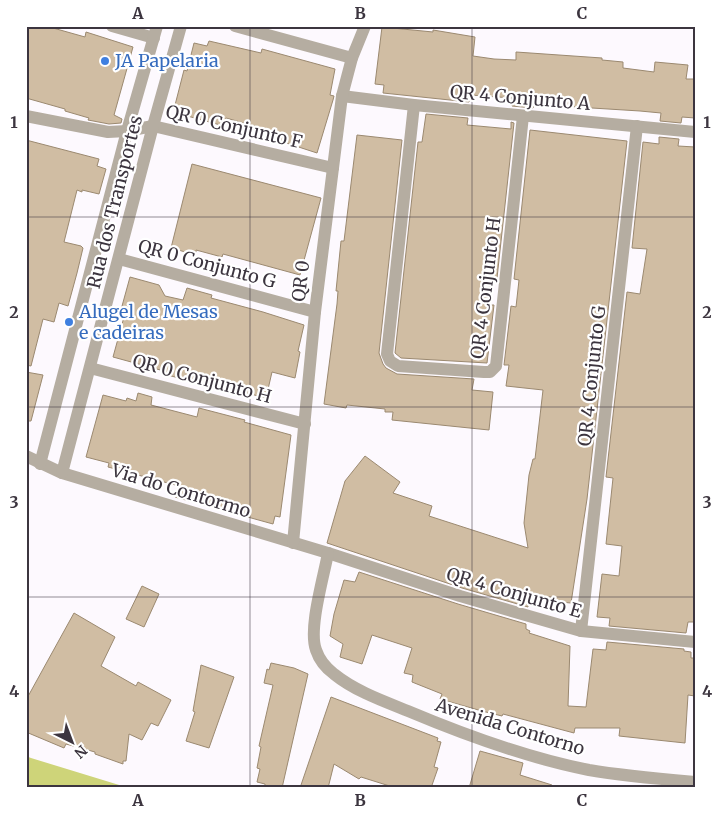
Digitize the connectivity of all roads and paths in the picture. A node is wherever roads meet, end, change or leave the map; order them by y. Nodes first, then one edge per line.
1 (112, 26) edge
2 (181, 26) edge
3 (235, 26) edge
4 (365, 26) edge
5 (155, 32) edge
6 (352, 58) junction
7 (342, 96) junction
8 (414, 105) junction
9 (26, 116) edge
10 (523, 116) junction
11 (153, 126) junction
12 (637, 126) junction
13 (127, 131) junction
14 (695, 132) edge
15 (332, 168) junction
16 (119, 259) junction
17 (315, 312) junction
18 (90, 368) junction
19 (305, 424) junction
20 (26, 456) edge
21 (40, 464) junction
22 (62, 473) junction
23 (293, 543) junction
24 (328, 552) junction
25 (581, 631) junction
26 (695, 642) edge
27 (695, 782) edge

1 - 5 street
2 - 11 street, Rua dos Transportes
3 - 6 street
4 - 6 street, QR 0
5 - 13 street, Rua dos Transportes
6 - 7 street, QR 0
7 - 8 street, QR 4 Conjunto A
7 - 15 street, QR 0
8 - 10 street, QR 4 Conjunto A
8 - 10 street, QR 4 Conjunto H
9 - 13 street, QR 0 Conjunto F
10 - 12 street, QR 4 Conjunto A
11 - 13 street, QR 0 Conjunto F
11 - 15 street, QR 0 Conjunto F
11 - 16 street, Rua dos Transportes
12 - 14 street, QR 4 Conjunto A
12 - 25 street, QR 4 Conjunto G
13 - 21 street, Rua dos Transportes
15 - 17 street, QR 0
16 - 17 street, QR 0 Conjunto G
16 - 18 street, Rua dos Transportes
17 - 19 street, QR 0
18 - 19 street, QR 0 Conjunto H
18 - 22 street, Rua dos Transportes
19 - 23 street, QR 0
20 - 21 street, Via do Contormo
21 - 22 street, Via do Contormo
22 - 23 street, Via do Contormo
23 - 24 street, Via do Contormo
24 - 25 street, QR 4 Conjunto E
24 - 27 street, Avenida Contorno
25 - 26 street, QR 4 Conjunto E

